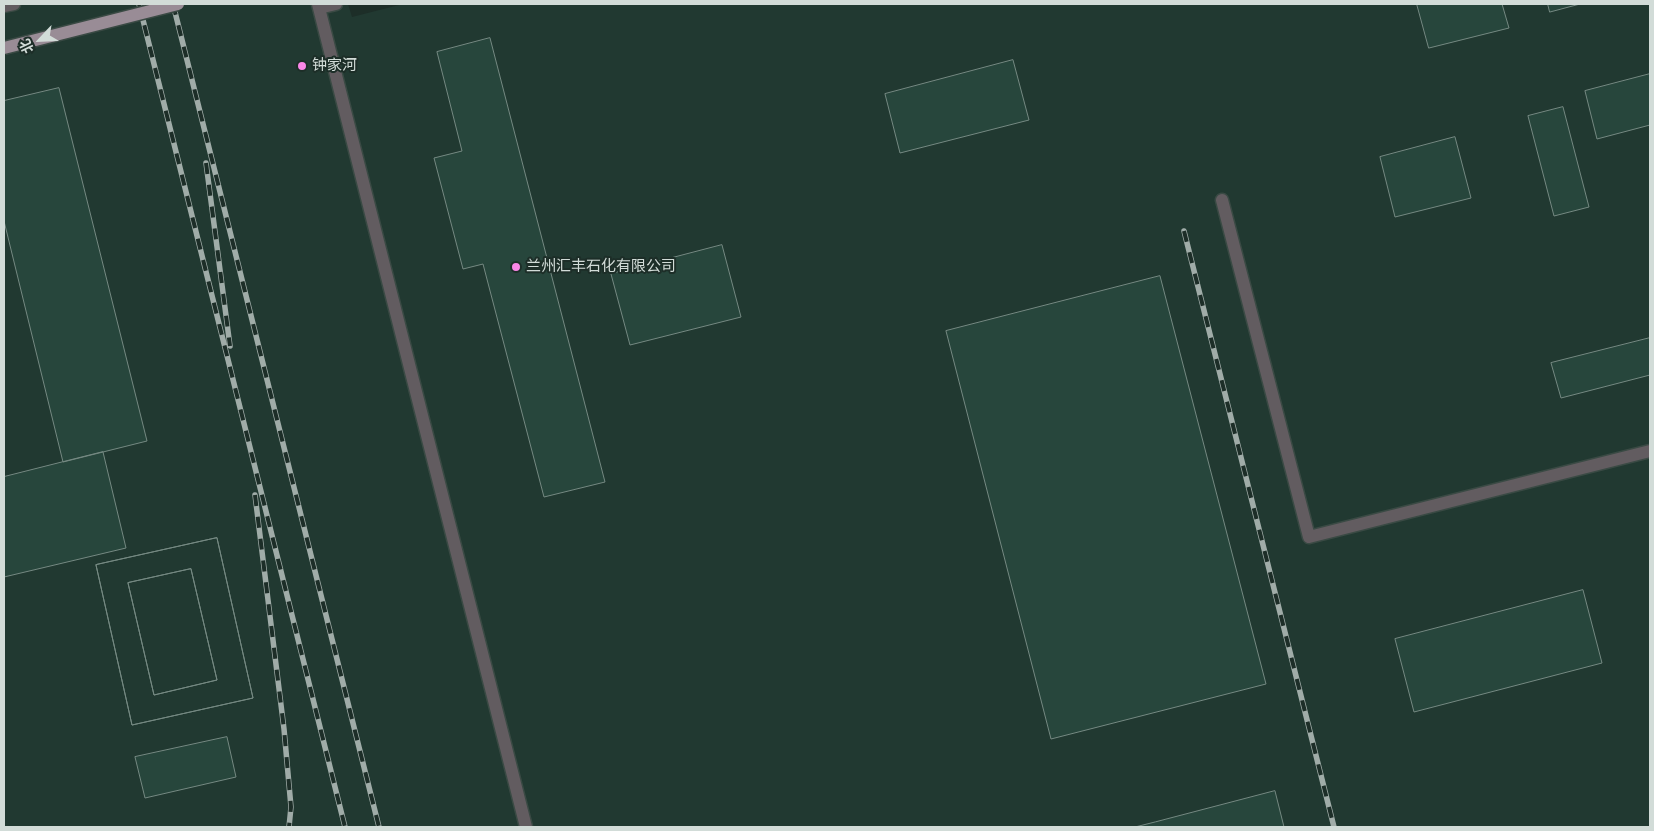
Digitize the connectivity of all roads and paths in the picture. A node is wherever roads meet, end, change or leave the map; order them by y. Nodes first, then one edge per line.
1 (14, 4) edge
2 (178, 4) edge
3 (336, 4) edge
4 (4, 6) edge
5 (319, 6) edge
6 (4, 48) edge
7 (1222, 200) dead end
8 (1650, 451) edge
9 (526, 827) edge

1 - 4 street
2 - 6 main road, bridge
3 - 5 street
5 - 9 street
7 - 8 street

